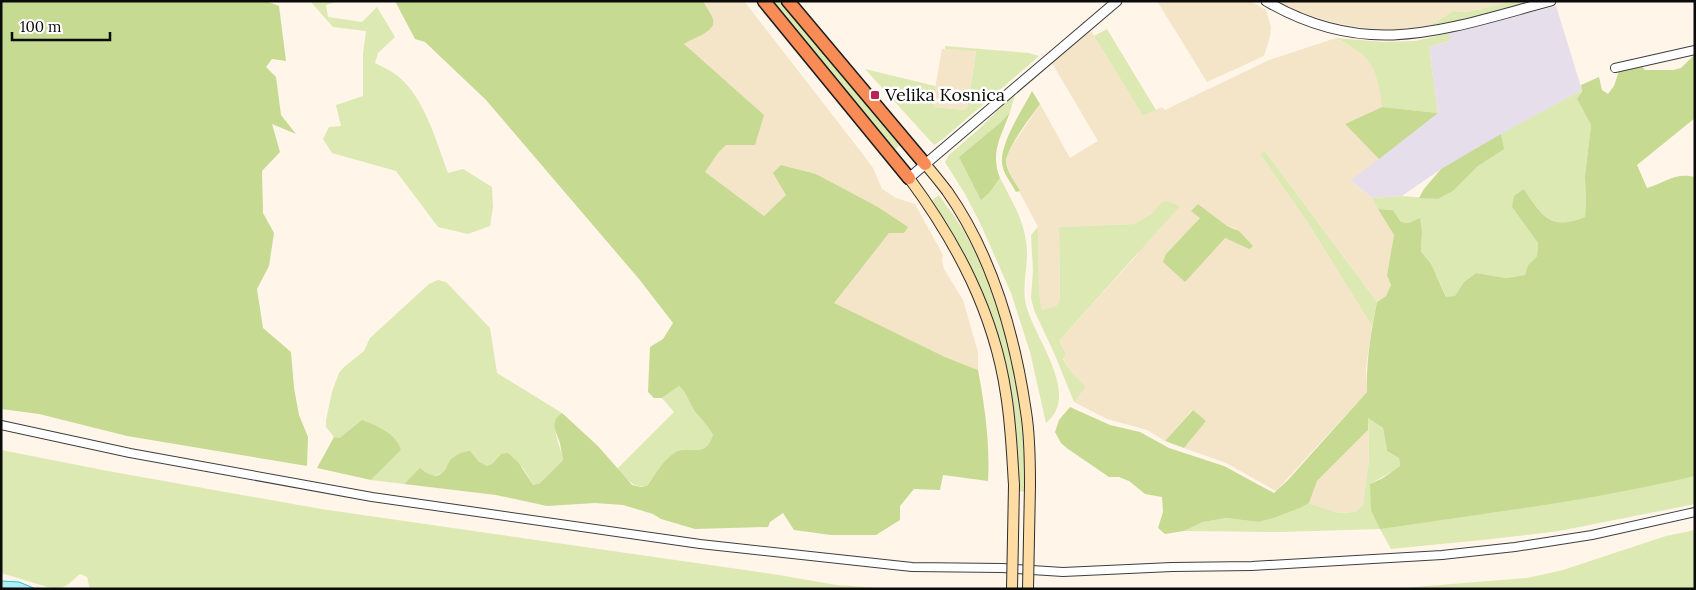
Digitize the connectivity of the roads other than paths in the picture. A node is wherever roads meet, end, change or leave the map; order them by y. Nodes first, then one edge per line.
1 (764, 1) edge
2 (788, 1) edge
3 (1117, 1) edge
4 (1266, 1) edge
5 (1551, 1) edge
6 (1695, 50) edge
7 (1615, 68) dead end
8 (926, 164) junction
9 (909, 178) junction
10 (1, 425) edge
11 (1695, 512) edge
12 (1012, 589) edge
13 (1028, 589) edge

1 - 9 highway
2 - 8 highway
3 - 8 street
4 - 5 street
6 - 7 street
8 - 9 street
8 - 13 main road, bridge
9 - 12 main road, bridge
10 - 11 street

